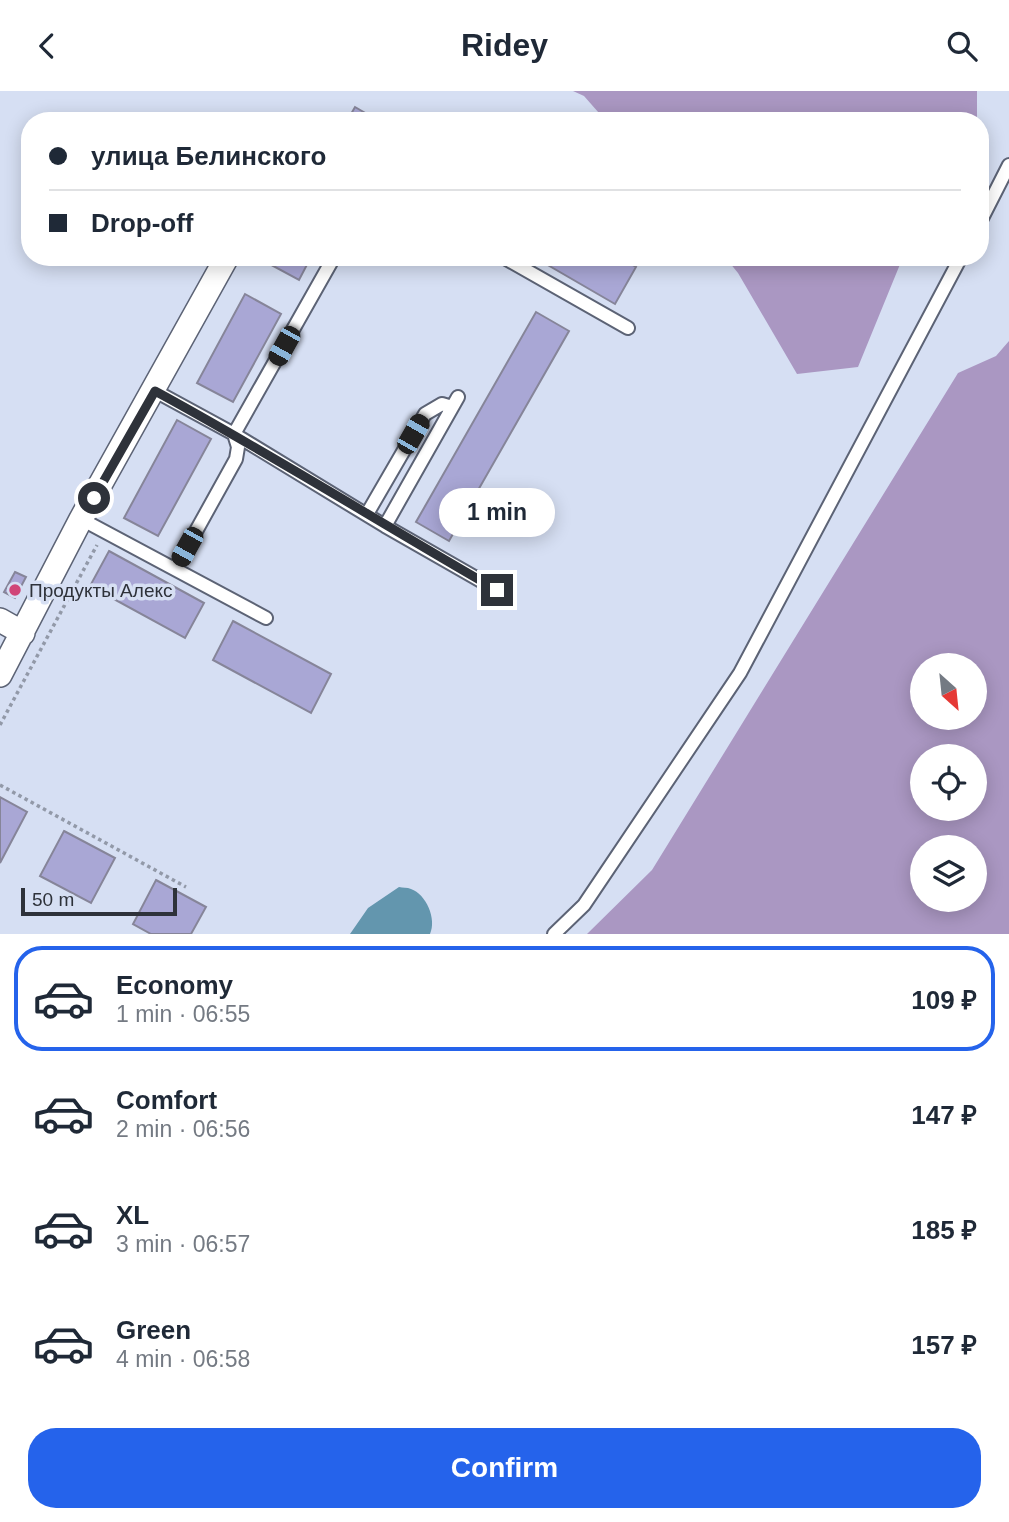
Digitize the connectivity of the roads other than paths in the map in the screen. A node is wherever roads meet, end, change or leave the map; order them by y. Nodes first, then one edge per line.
1 (1009, 166) edge
2 (989, 205) edge
3 (222, 266) edge
4 (329, 266) edge
5 (519, 266) edge
6 (956, 266) edge
7 (628, 328) dead end
8 (155, 391) junction
9 (234, 434) junction
10 (367, 515) junction
11 (81, 519) junction
12 (385, 526) junction
13 (175, 569) junction
14 (497, 590) dead end
15 (266, 618) dead end
16 (0, 620) edge
17 (23, 633) junction
18 (0, 675) edge
19 (554, 934) edge

1 - 2 lane
3 - 8 street
4 - 9 lane
5 - 7 lane
6 - 19 lane
8 - 9 lane
8 - 11 street
9 - 10 lane
9 - 13 lane
10 - 12 lane
10 - 12 lane
11 - 13 lane
11 - 17 street
12 - 14 lane
13 - 15 lane
16 - 17 street
17 - 18 street

